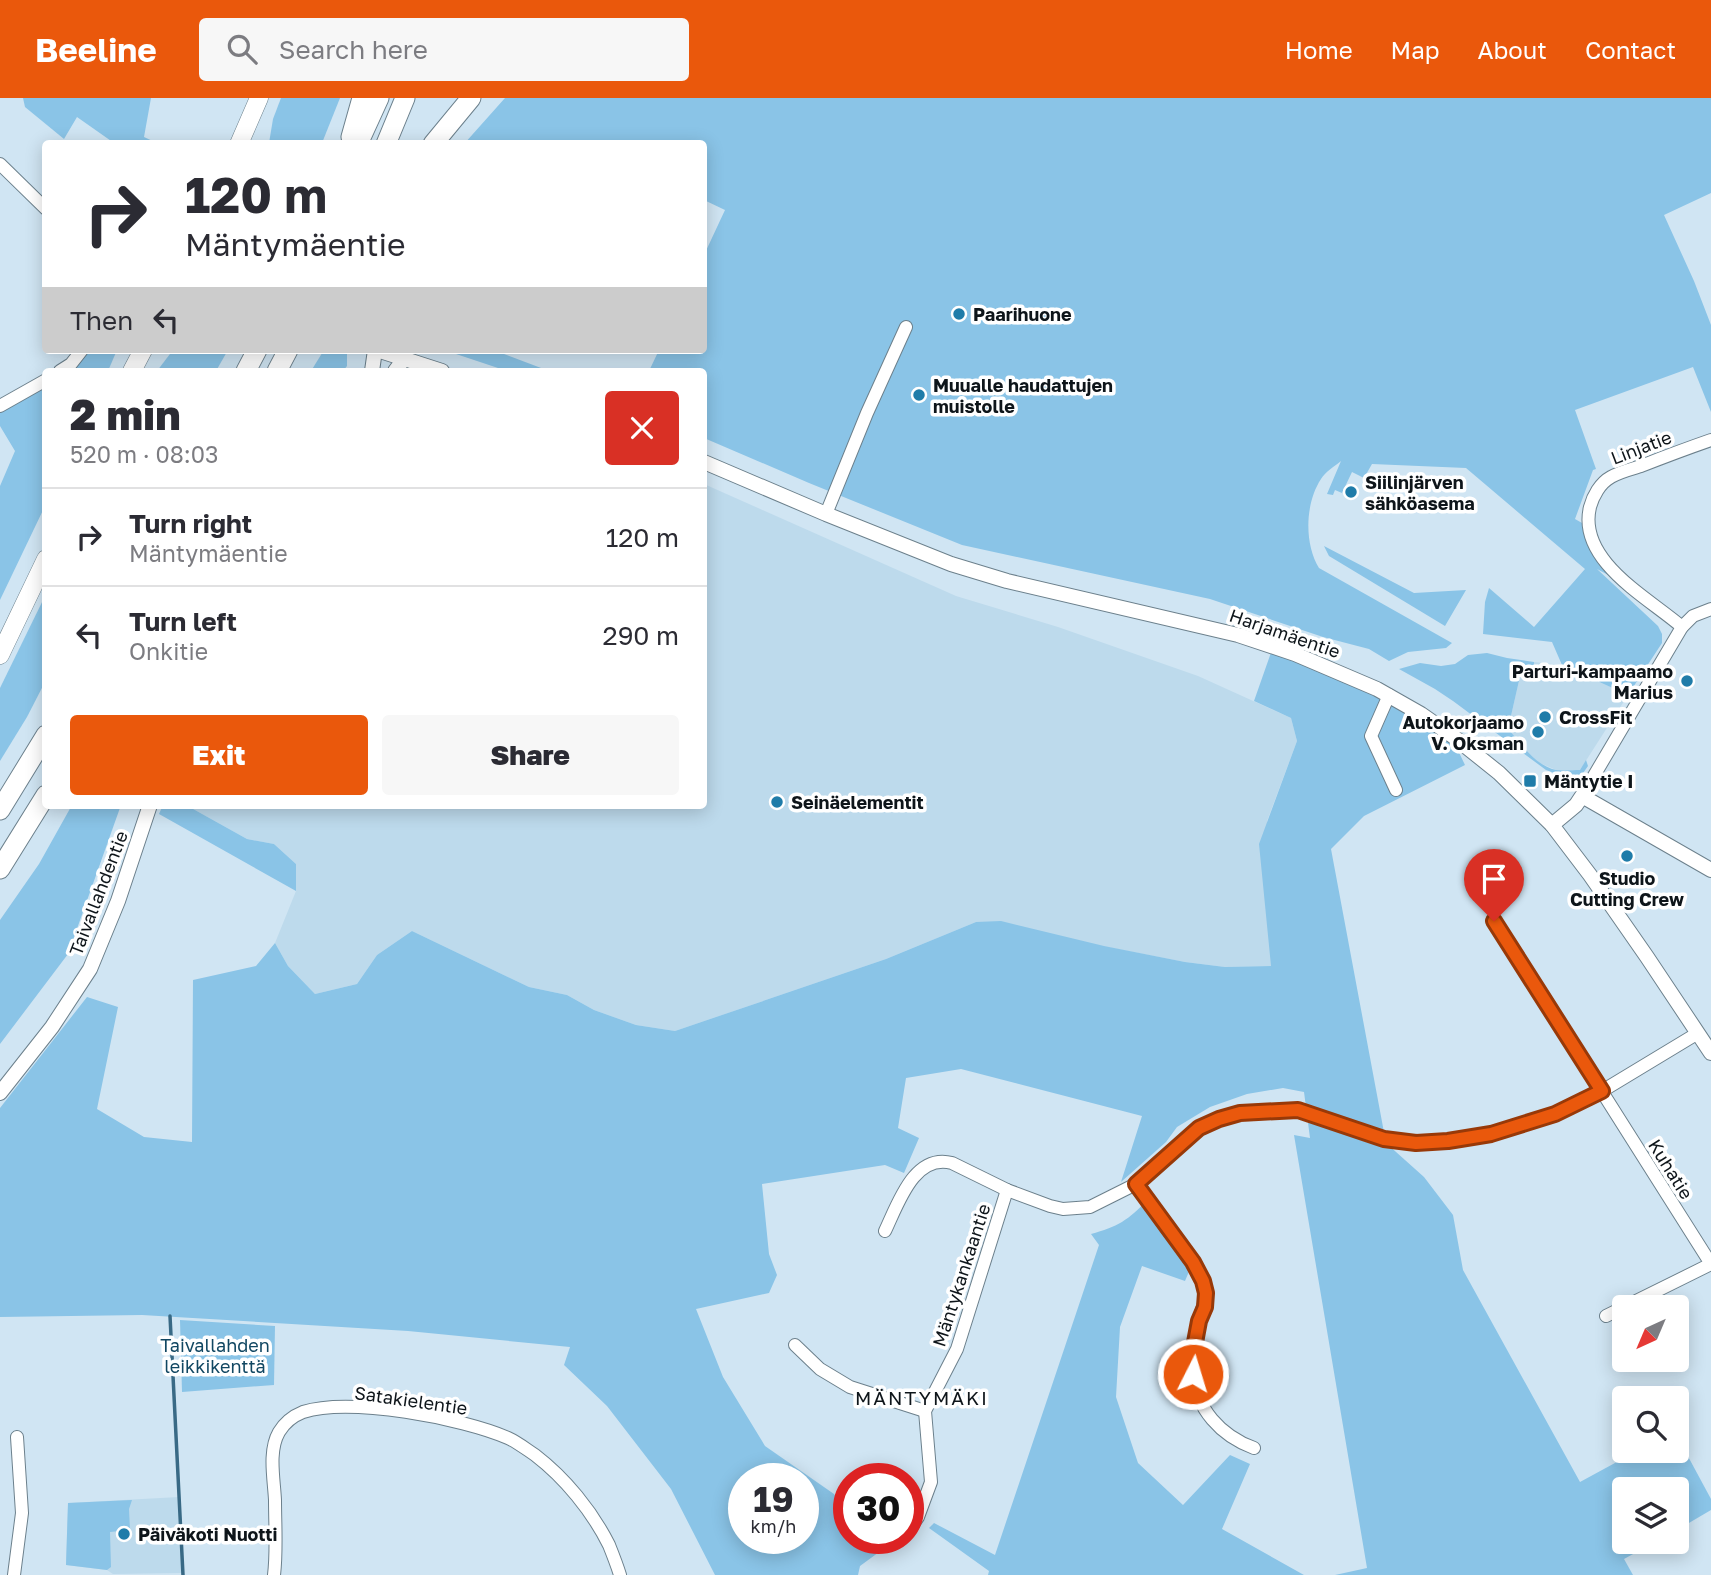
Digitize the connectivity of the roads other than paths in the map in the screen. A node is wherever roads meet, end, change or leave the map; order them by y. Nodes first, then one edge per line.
1 (259, 98) edge
2 (362, 98) edge
3 (379, 98) edge
4 (405, 98) edge
5 (471, 98) edge
6 (241, 140) edge
7 (350, 140) edge
8 (360, 140) edge
9 (388, 140) edge
10 (436, 140) edge
11 (0, 164) edge
12 (42, 205) edge
13 (906, 327) dead end
14 (79, 354) edge
15 (382, 354) edge
16 (399, 365) edge
17 (65, 368) edge
18 (420, 368) edge
19 (42, 382) edge
20 (0, 406) edge
21 (1711, 440) edge
22 (707, 463) edge
23 (826, 514) junction
24 (42, 567) edge
25 (1711, 609) edge
26 (1682, 627) junction
27 (0, 655) edge
28 (1389, 695) junction
29 (42, 742) edge
30 (1396, 790) dead end
31 (1582, 796) junction
32 (42, 801) edge
33 (149, 809) edge
34 (0, 810) edge
35 (1552, 825) junction
36 (0, 869) edge
37 (1711, 870) edge
38 (1494, 921) dead end
39 (1698, 1033) junction
40 (1711, 1053) edge
41 (1602, 1091) junction
42 (0, 1093) edge
43 (1136, 1184) junction
44 (1007, 1190) junction
45 (885, 1231) dead end
46 (1711, 1264) edge
47 (1606, 1316) dead end
48 (795, 1345) dead end
49 (925, 1411) junction
50 (16, 1437) dead end
51 (1254, 1448) dead end
52 (924, 1500) edge
53 (14, 1575) edge
54 (274, 1575) edge
55 (620, 1575) edge

1 - 6 main road
2 - 7 highway
3 - 8 highway
4 - 9 highway
5 - 10 highway
11 - 12 street
13 - 23 street
14 - 17 street
15 - 16 street
16 - 18 street
19 - 20 street
21 - 26 street, Linjatie
22 - 23 street, Harjamäentie
23 - 28 street, Harjamäentie
24 - 27 main road
25 - 26 street
26 - 31 street
28 - 30 street
28 - 35 street, Harjamäentie
29 - 34 highway
31 - 35 street
31 - 37 street
32 - 36 highway
33 - 42 street, Taivallahdentie
35 - 39 street, Harjamäentie
38 - 41 street, Kuhatie
39 - 40 street, Harjamäentie
39 - 41 street
41 - 43 street
41 - 46 street, Kuhatie
43 - 44 street
43 - 51 street
44 - 45 street
44 - 49 street, Mäntykankaantie
46 - 47 street
48 - 49 street
49 - 52 street
50 - 53 street
54 - 55 street, Satakielentie

